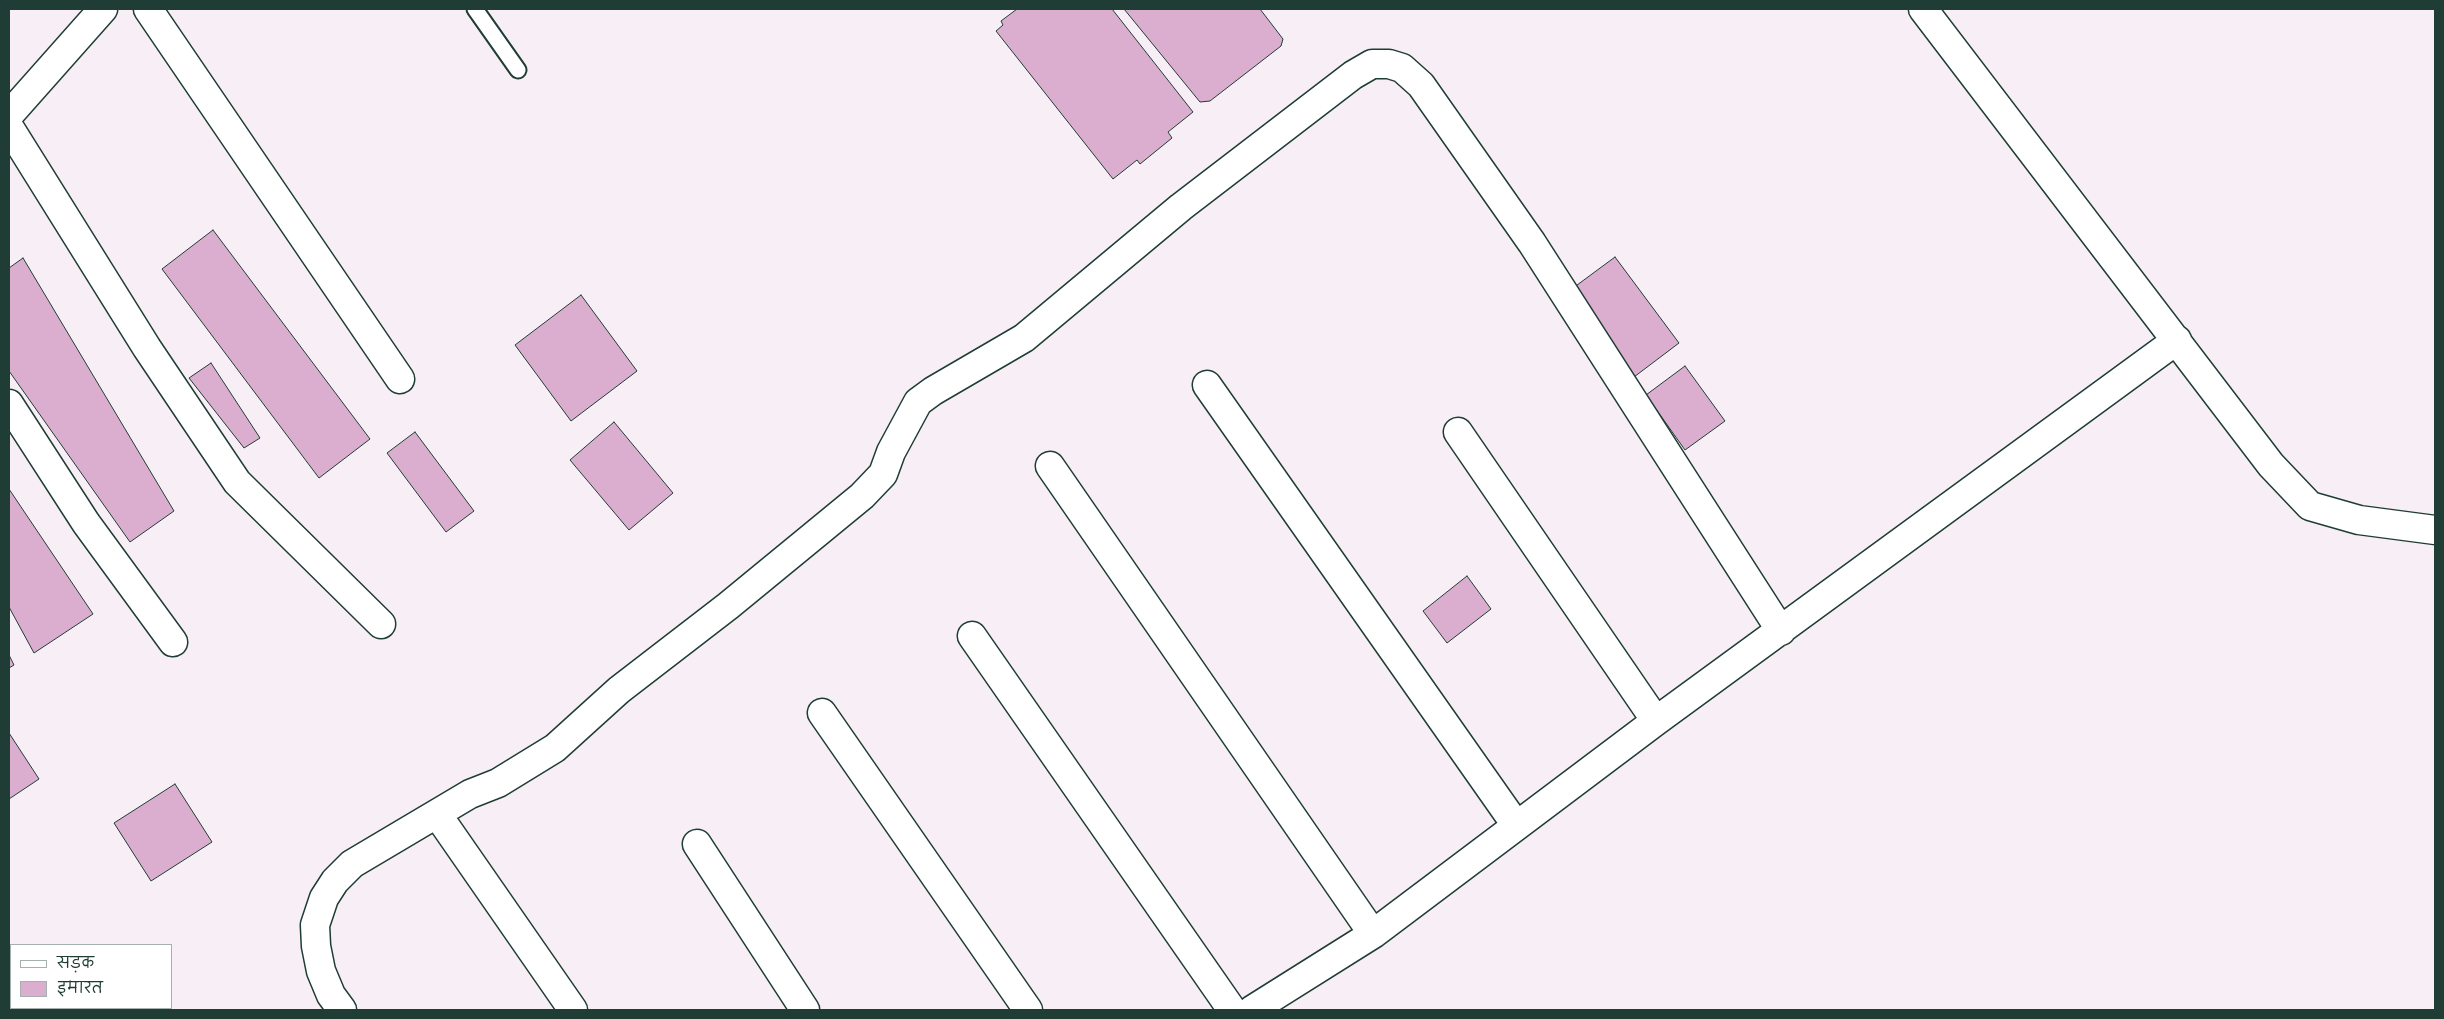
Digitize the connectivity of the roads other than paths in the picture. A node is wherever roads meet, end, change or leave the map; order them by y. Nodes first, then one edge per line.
1 (103, 9) edge
2 (148, 9) edge
3 (475, 9) edge
4 (1923, 9) edge
5 (518, 70) dead end
6 (9, 115) edge
7 (9, 127) edge
8 (2177, 340) junction
9 (400, 379) dead end
10 (1207, 385) dead end
11 (9, 404) edge
12 (1458, 432) dead end
13 (1050, 466) dead end
14 (2435, 530) edge
15 (381, 624) dead end
16 (1781, 631) junction
17 (972, 636) dead end
18 (173, 642) dead end
19 (822, 713) dead end
20 (1656, 721) junction
21 (437, 814) junction
22 (1516, 825) junction
23 (696, 844) dead end
24 (1373, 934) junction
25 (342, 1010) edge
26 (573, 1010) edge
27 (806, 1010) edge
28 (1028, 1010) edge
29 (1232, 1010) edge
30 (1252, 1010) edge

1 - 6 street
2 - 9 street
3 - 5 lane
4 - 8 street
7 - 15 street
8 - 14 street
8 - 16 street
10 - 22 street
11 - 18 street
12 - 20 street
13 - 24 street
16 - 20 street
16 - 21 street
17 - 29 street
19 - 28 street
20 - 22 street
21 - 25 street
21 - 26 street
22 - 24 street
23 - 27 street
24 - 30 street

